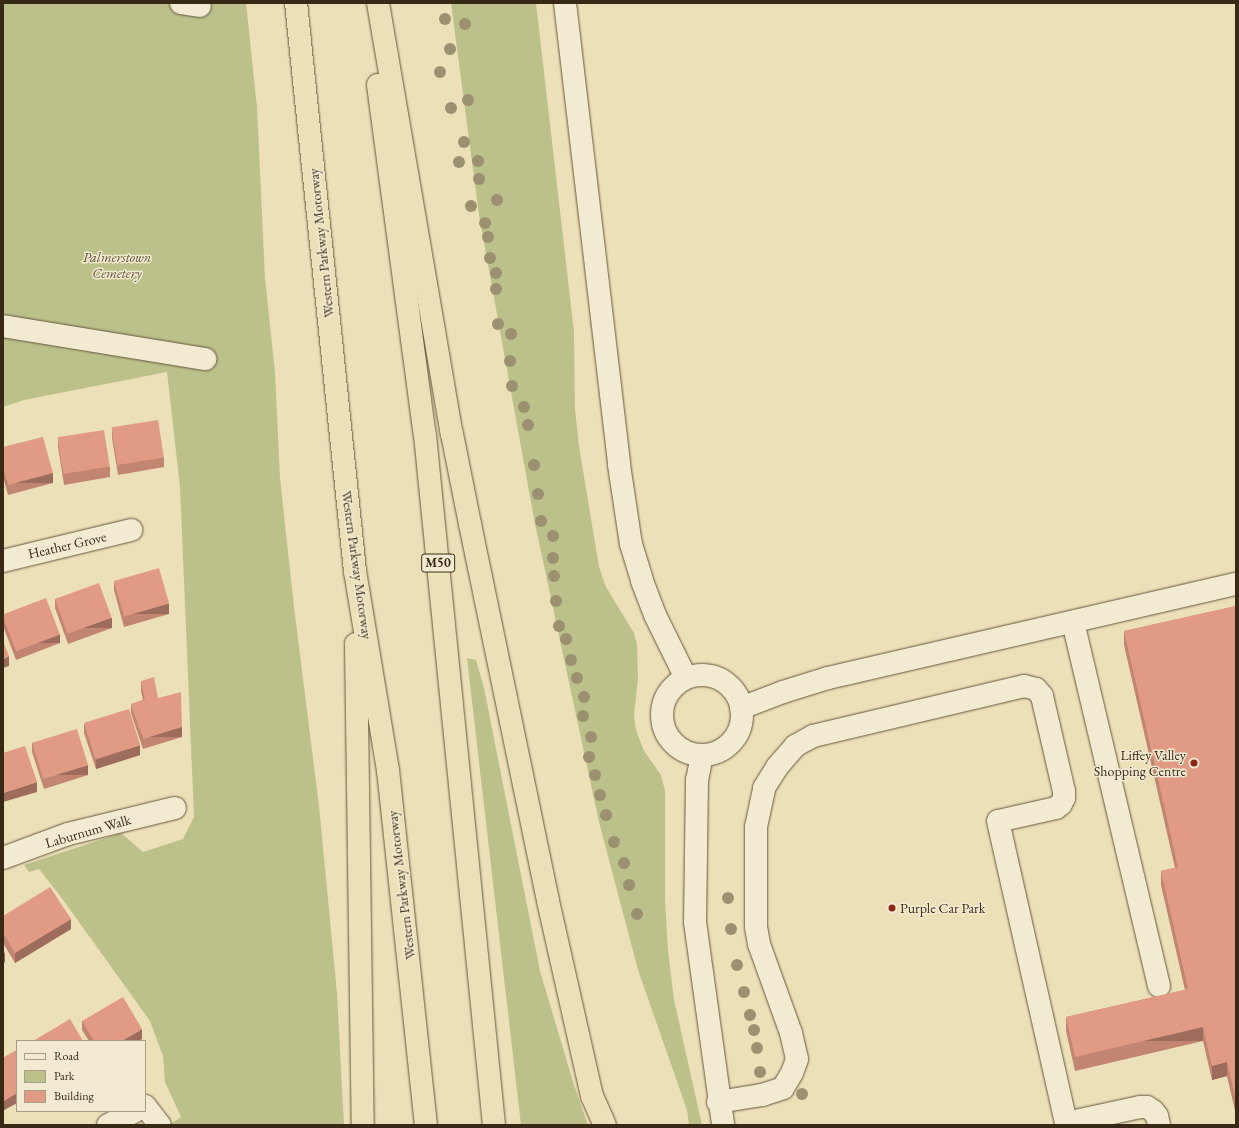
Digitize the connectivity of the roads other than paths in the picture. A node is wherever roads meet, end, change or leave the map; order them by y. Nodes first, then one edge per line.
1 (296, 3) edge
2 (366, 3) edge
3 (378, 3) edge
4 (565, 3) edge
5 (3, 326) edge
6 (205, 359) dead end
7 (131, 530) dead end
8 (3, 561) edge
9 (355, 571) junction
10 (1236, 584) edge
11 (1073, 622) junction
12 (686, 678) junction
13 (741, 708) junction
14 (702, 755) junction
15 (175, 808) dead end
16 (3, 858) edge
17 (1159, 986) dead end
18 (718, 1102) junction
19 (146, 1107) edge
20 (133, 1112) edge
21 (108, 1125) edge
22 (160, 1125) edge
23 (363, 1125) edge
24 (426, 1125) edge
25 (494, 1125) edge
26 (605, 1125) edge
27 (723, 1125) edge
28 (1159, 1125) edge

1 - 9 highway, Western Parkway Motorway
2 - 25 highway, M50
3 - 26 highway
4 - 12 street
5 - 6 street
7 - 8 street, Heather Grove
9 - 23 highway
9 - 24 highway, Western Parkway Motorway
10 - 11 street
11 - 13 street
11 - 17 street
12 - 13 street
12 - 14 street
13 - 14 street
14 - 18 street
15 - 16 street, Laburnum Walk
18 - 27 street
18 - 28 street
19 - 22 street
20 - 21 street

